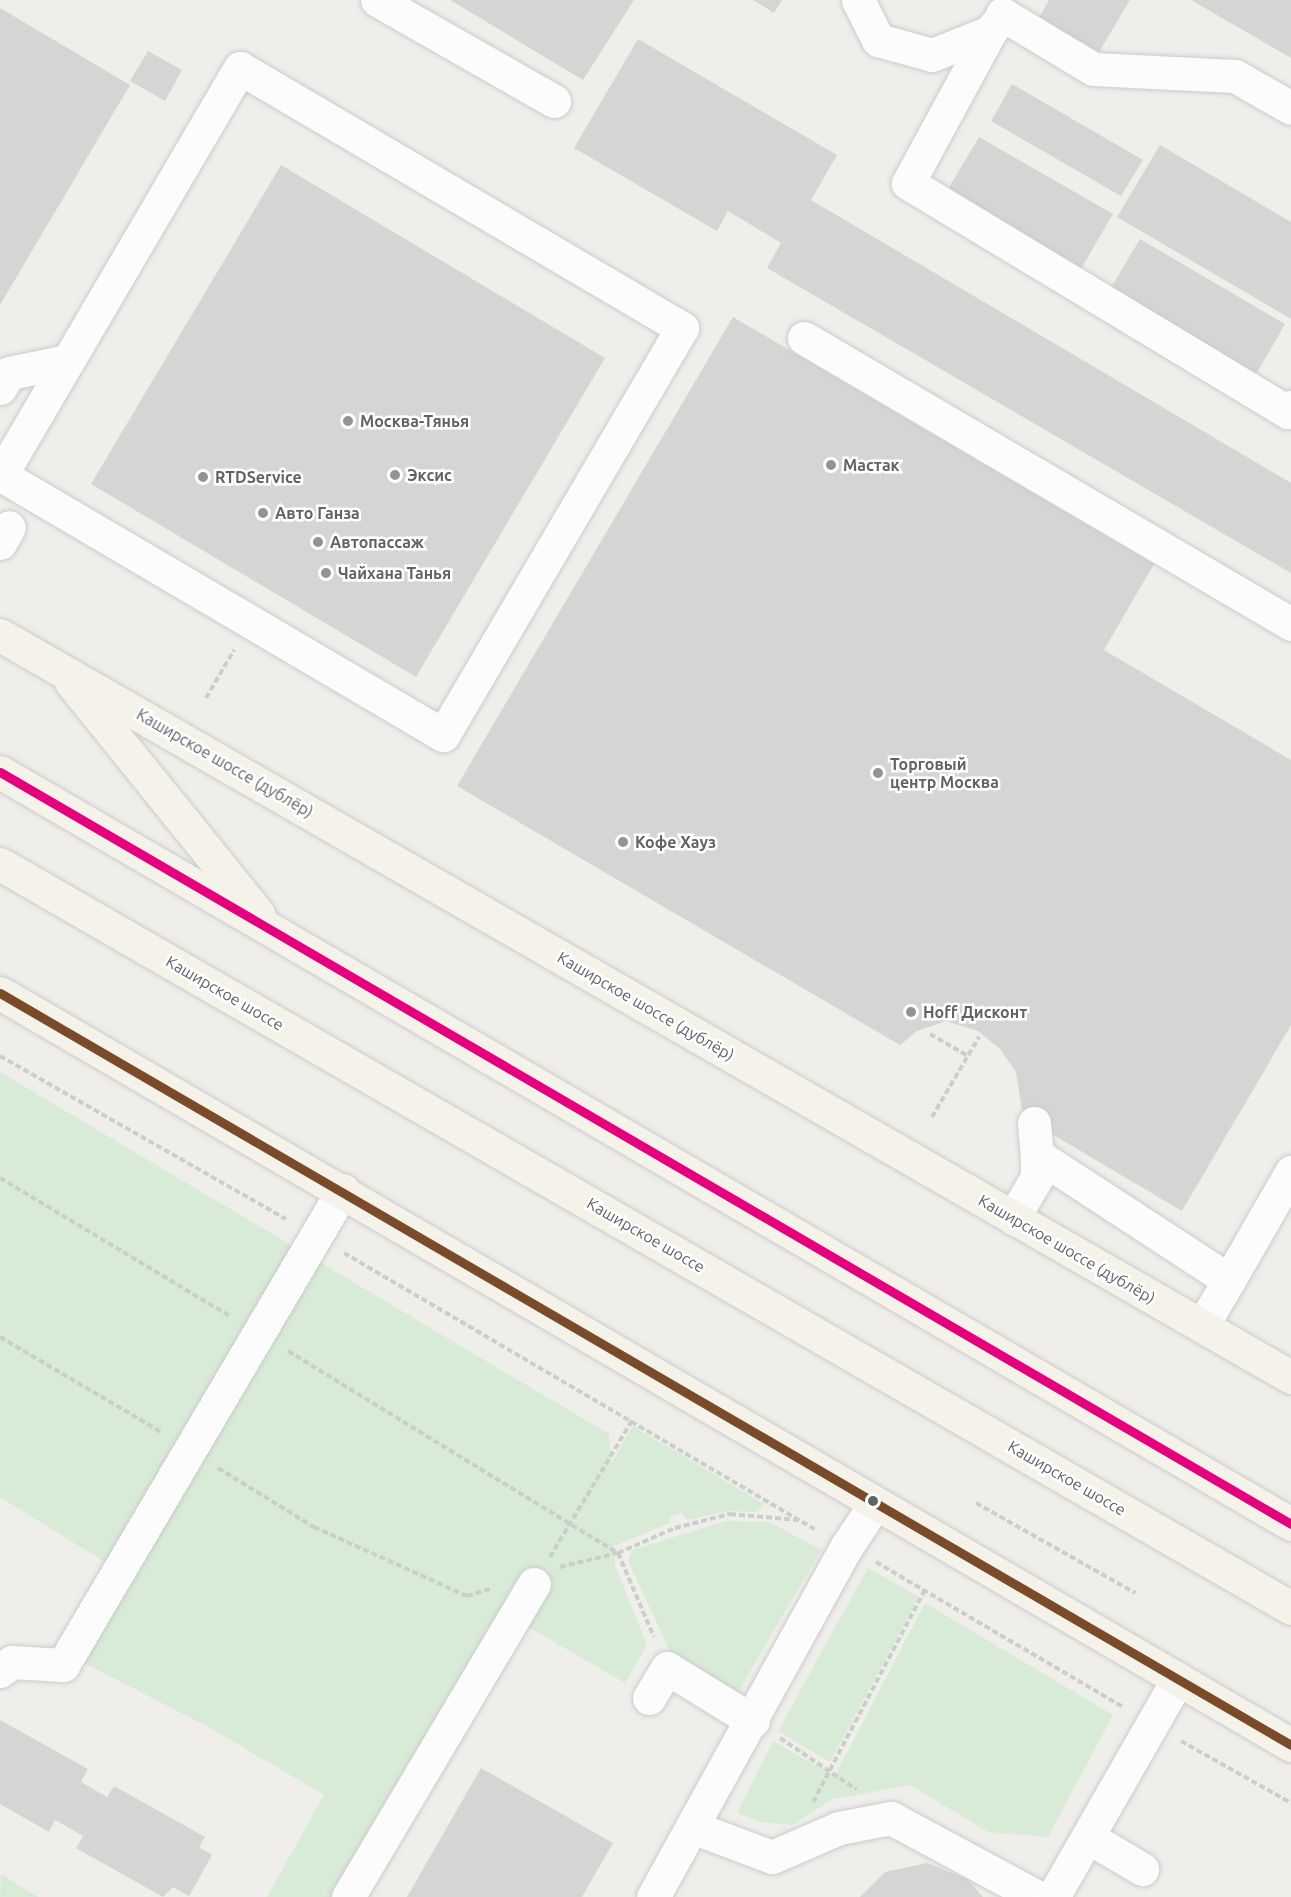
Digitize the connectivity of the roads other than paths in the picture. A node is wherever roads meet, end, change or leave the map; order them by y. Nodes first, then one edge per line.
1 (377, 0) edge
2 (858, 0) edge
3 (1001, 15) edge
4 (554, 101) dead end
5 (1291, 108) edge
6 (804, 338) dead end
7 (68, 361) junction
8 (0, 388) edge
9 (1291, 407) edge
10 (1291, 624) edge
11 (0, 635) edge
12 (58, 666) junction
13 (0, 772) edge
14 (0, 864) edge
15 (273, 933) junction
16 (0, 993) edge
17 (1291, 1172) edge
18 (343, 1190) junction
19 (1013, 1218) junction
20 (1229, 1280) junction
21 (1202, 1326) junction
22 (1291, 1377) edge
23 (875, 1504) junction
24 (1291, 1524) edge
25 (543, 1577) road end
26 (1291, 1608) edge
27 (0, 1671) edge
28 (1178, 1679) junction
29 (649, 1698) dead end
30 (761, 1726) junction
31 (1291, 1745) edge
32 (692, 1827) junction
33 (1088, 1837) junction
34 (1143, 1869) dead end
35 (348, 1897) edge
36 (653, 1897) edge
37 (1038, 1897) edge
38 (1053, 1897) edge

1 - 4 lane
2 - 3 lane
3 - 5 lane
3 - 9 lane
6 - 10 lane
7 - 7 lane
7 - 8 lane
11 - 12 main road, Каширское шоссе (дублёр)
12 - 15 main road
12 - 19 main road, Каширское шоссе (дублёр)
13 - 15 main road
14 - 26 main road, Каширское шоссе
15 - 24 main road
16 - 18 main road
17 - 20 lane
18 - 23 main road
18 - 27 lane
19 - 20 lane
19 - 21 main road, Каширское шоссе (дублёр)
20 - 21 lane
21 - 22 main road, Каширское шоссе (дублёр)
23 - 28 main road
23 - 30 lane
25 - 35 lane
28 - 31 main road
28 - 33 lane
29 - 30 lane
30 - 32 lane
32 - 36 lane
32 - 37 lane
33 - 34 lane
33 - 38 lane

